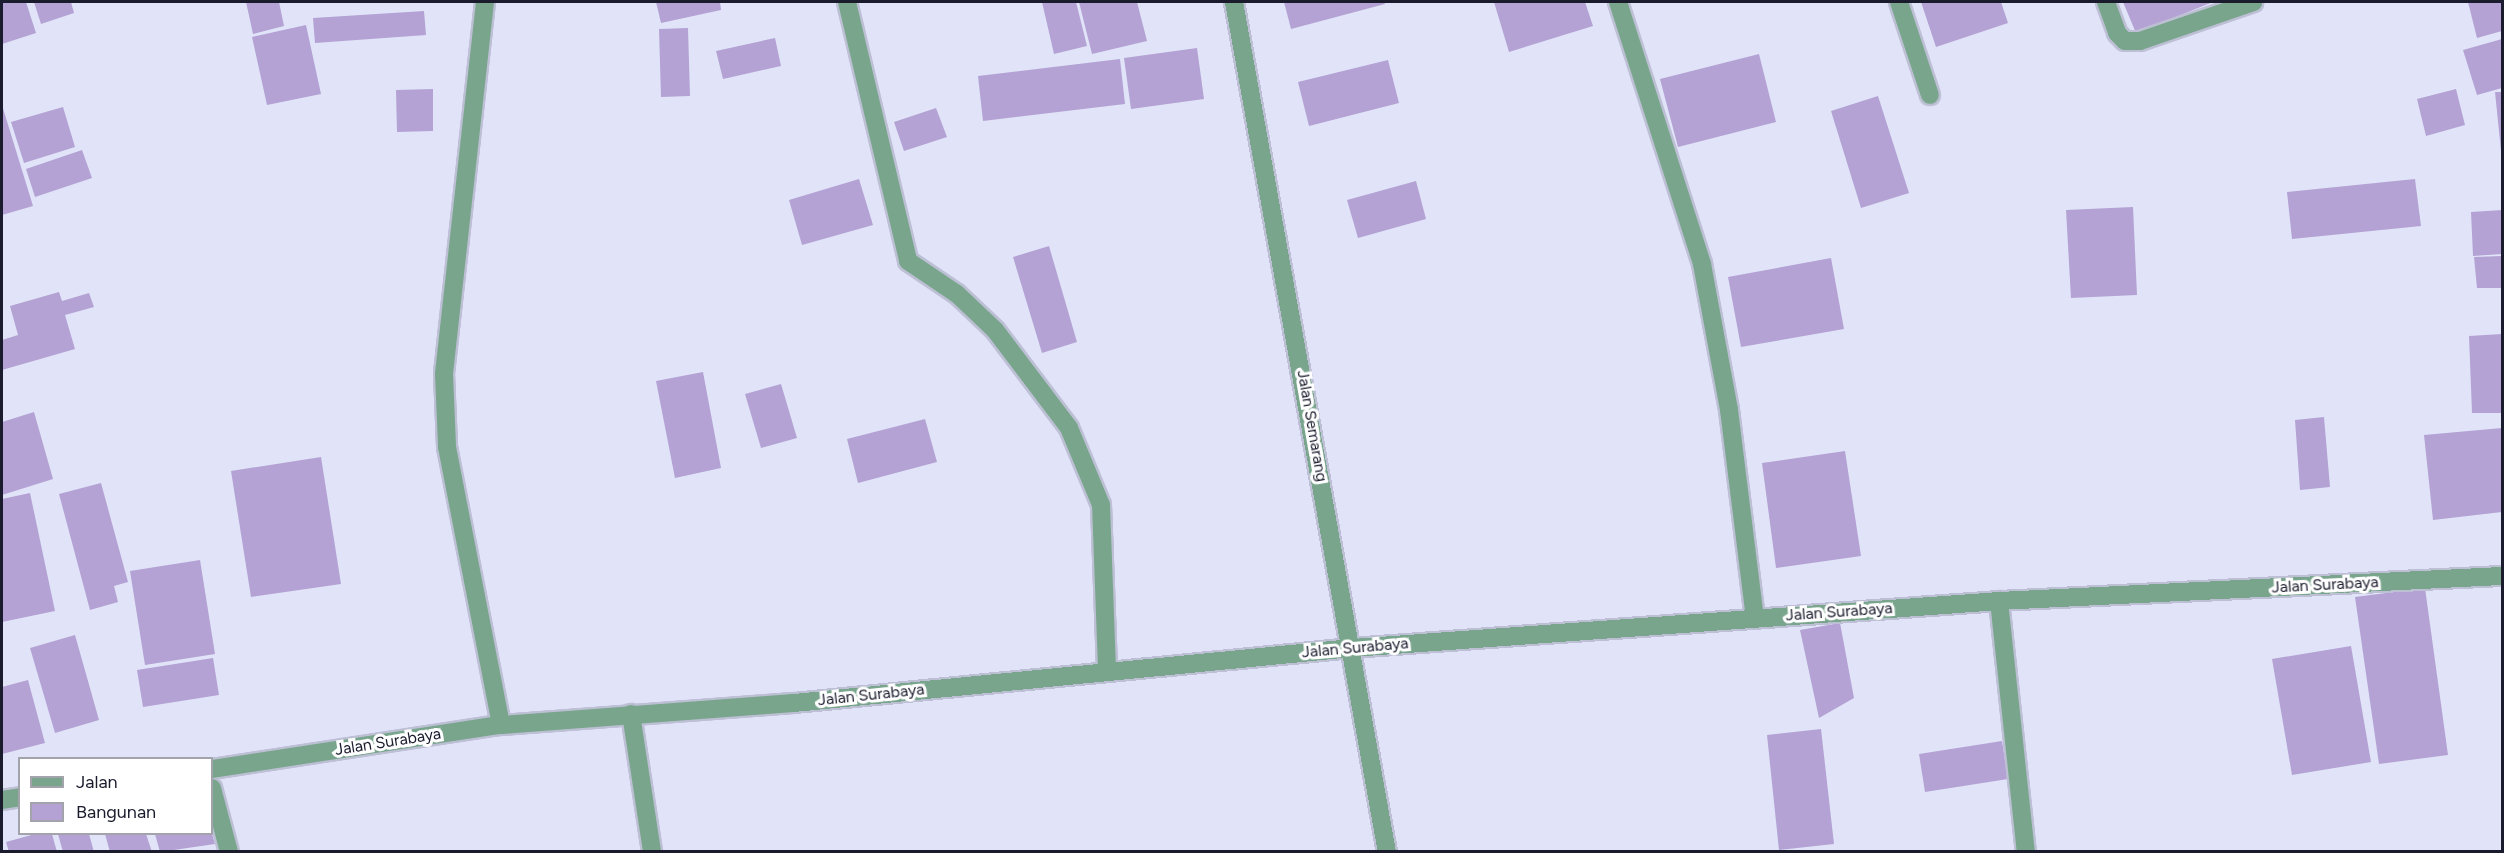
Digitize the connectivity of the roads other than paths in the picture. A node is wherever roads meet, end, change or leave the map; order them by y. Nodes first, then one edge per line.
1 (486, 2) edge
2 (847, 2) edge
3 (1234, 2) edge
4 (1618, 2) edge
5 (1899, 2) edge
6 (2106, 2) edge
7 (2253, 2) edge
8 (1930, 95) dead end
9 (2502, 576) edge
10 (1999, 601) junction
11 (1755, 618) junction
12 (1352, 648) junction
13 (1107, 672) junction
14 (631, 714) junction
15 (501, 725) junction
16 (213, 769) edge
17 (213, 792) edge
18 (18, 797) edge
19 (2, 800) edge
20 (229, 852) edge
21 (652, 852) edge
22 (1387, 852) edge
23 (2026, 852) edge

1 - 15 street
2 - 13 street
3 - 12 street, Jalan Semarang
4 - 11 street
5 - 8 street
6 - 7 street
9 - 10 street, Jalan Surabaya
10 - 11 street, Jalan Surabaya
10 - 23 street
11 - 12 street, Jalan Surabaya
12 - 13 street, Jalan Surabaya
12 - 22 street, Jalan Semarang
13 - 14 street, Jalan Surabaya
14 - 15 street, Jalan Surabaya
14 - 21 street
15 - 16 street, Jalan Surabaya
17 - 20 street
18 - 19 street

